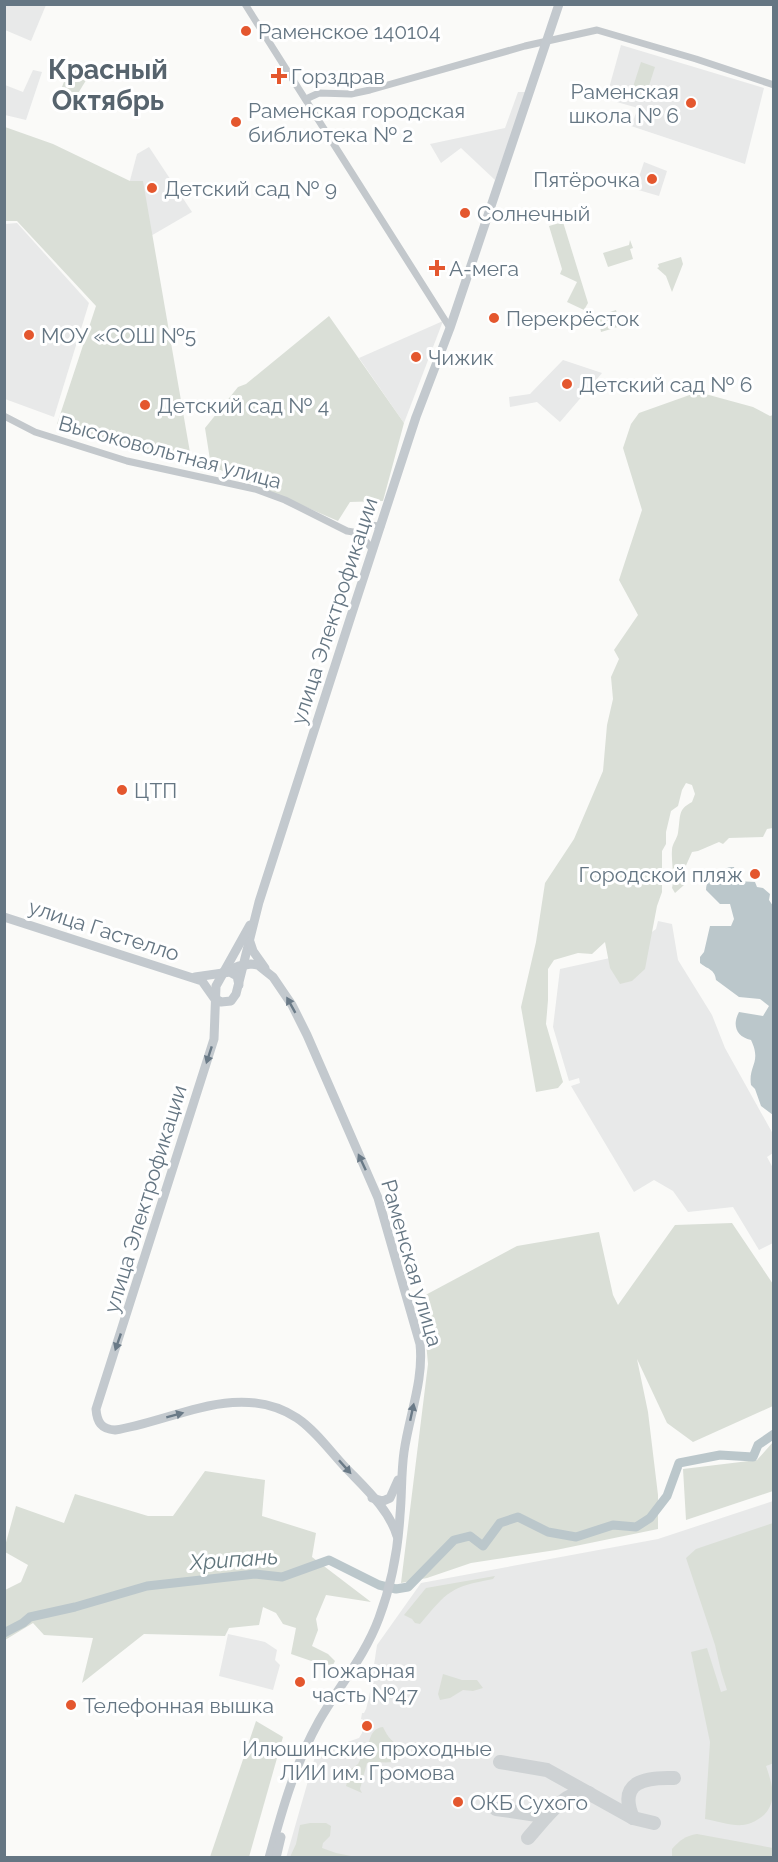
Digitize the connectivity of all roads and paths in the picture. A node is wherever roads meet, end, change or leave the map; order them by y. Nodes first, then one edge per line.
1 (245, 4) edge
2 (559, 4) edge
3 (548, 41) junction
4 (774, 85) edge
5 (306, 99) junction
6 (450, 328) junction
7 (4, 416) edge
8 (381, 526) junction
9 (359, 533) junction
10 (373, 550) junction
11 (258, 906) junction
12 (4, 917) edge
13 (250, 942) junction
14 (244, 965) junction
15 (222, 973) junction
16 (273, 977) junction
17 (193, 978) junction
18 (239, 985) junction
19 (214, 998) junction
20 (402, 1469) junction
21 (372, 1498) junction
22 (400, 1514) junction
23 (389, 1516) junction
24 (398, 1540) junction
25 (300, 1761) junction
26 (269, 1857) edge
27 (276, 1857) edge

1 - 5 street
2 - 3 main road, улица Электрофикации
3 - 4 street
3 - 5 street
3 - 6 main road, улица Электрофикации
5 - 6 street
6 - 8 main road, улица Электрофикации
7 - 9 street, Высоковольтная улица
8 - 9 street
8 - 10 main road, улица Электрофикации
9 - 10 street
10 - 11 main road, улица Электрофикации
11 - 13 main road
11 - 15 main road
12 - 17 main road, улица Гастелло
13 - 14 main road
13 - 16 main road, Раменская улица
14 - 15 main road, улица Гастелло
14 - 16 main road
14 - 18 main road
15 - 17 main road, улица Гастелло
15 - 18 main road
15 - 19 main road
20 -> 16 main road, Раменская улица
17 - 19 main road, улица Гастелло
18 - 19 main road
19 -> 21 main road, улица Электрофикации
20 - 21 main road
20 - 22 main road, Раменская улица
21 - 23 main road
22 - 23 main road
22 - 24 main road, Раменская улица
23 - 24 main road
24 - 25 main road, Раменская улица
25 - 26 main road
25 - 27 main road

